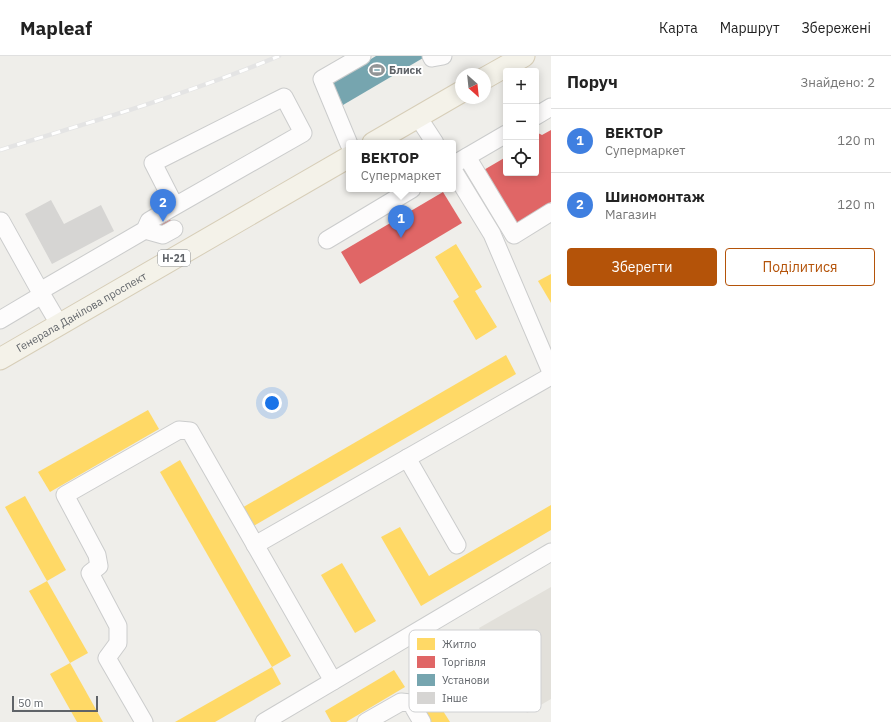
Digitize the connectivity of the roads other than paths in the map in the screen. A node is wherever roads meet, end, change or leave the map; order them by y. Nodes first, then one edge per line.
1 (362, 56) edge
2 (431, 56) edge
3 (442, 56) edge
4 (516, 58) edge
5 (491, 74) edge
6 (455, 95) edge
7 (551, 107) edge
8 (539, 114) edge
9 (418, 117) junction
10 (503, 136) edge
11 (347, 140) edge
12 (378, 140) edge
13 (433, 140) edge
14 (346, 159) edge
15 (460, 161) edge
16 (456, 175) edge
17 (407, 192) edge
18 (175, 206) junction
19 (551, 212) edge
20 (1, 221) dead end
21 (174, 229) dead end
22 (145, 230) junction
23 (327, 240) dead end
24 (41, 293) junction
25 (0, 320) edge
26 (60, 324) junction
27 (0, 359) edge
28 (551, 372) edge
29 (551, 376) edge
30 (407, 458) junction
31 (255, 544) junction
32 (457, 545) dead end
33 (551, 552) edge
34 (419, 630) edge
35 (409, 636) edge
36 (333, 681) junction
37 (409, 703) edge
38 (416, 712) edge
39 (272, 720) edge
40 (144, 722) edge
41 (366, 722) edge
42 (422, 722) edge

1 - 11 lane
2 - 3 lane
4 - 5 main road
6 - 9 main road
7 - 8 lane
9 - 12 main road
9 - 13 lane
10 - 15 lane
14 - 26 main road, Генерала Данілова проспект / Н-21
15 - 19 lane
16 - 28 lane
17 - 23 lane
18 - 18 lane
18 - 22 lane
20 - 24 lane
21 - 22 lane
22 - 24 lane
24 - 25 lane
24 - 26 lane
26 - 27 main road, Генерала Данілова проспект / Н-21
29 - 30 lane
30 - 31 lane
30 - 32 lane
31 - 36 lane
31 - 40 lane
33 - 34 lane
35 - 36 lane
36 - 39 lane
37 - 41 lane
38 - 42 lane

